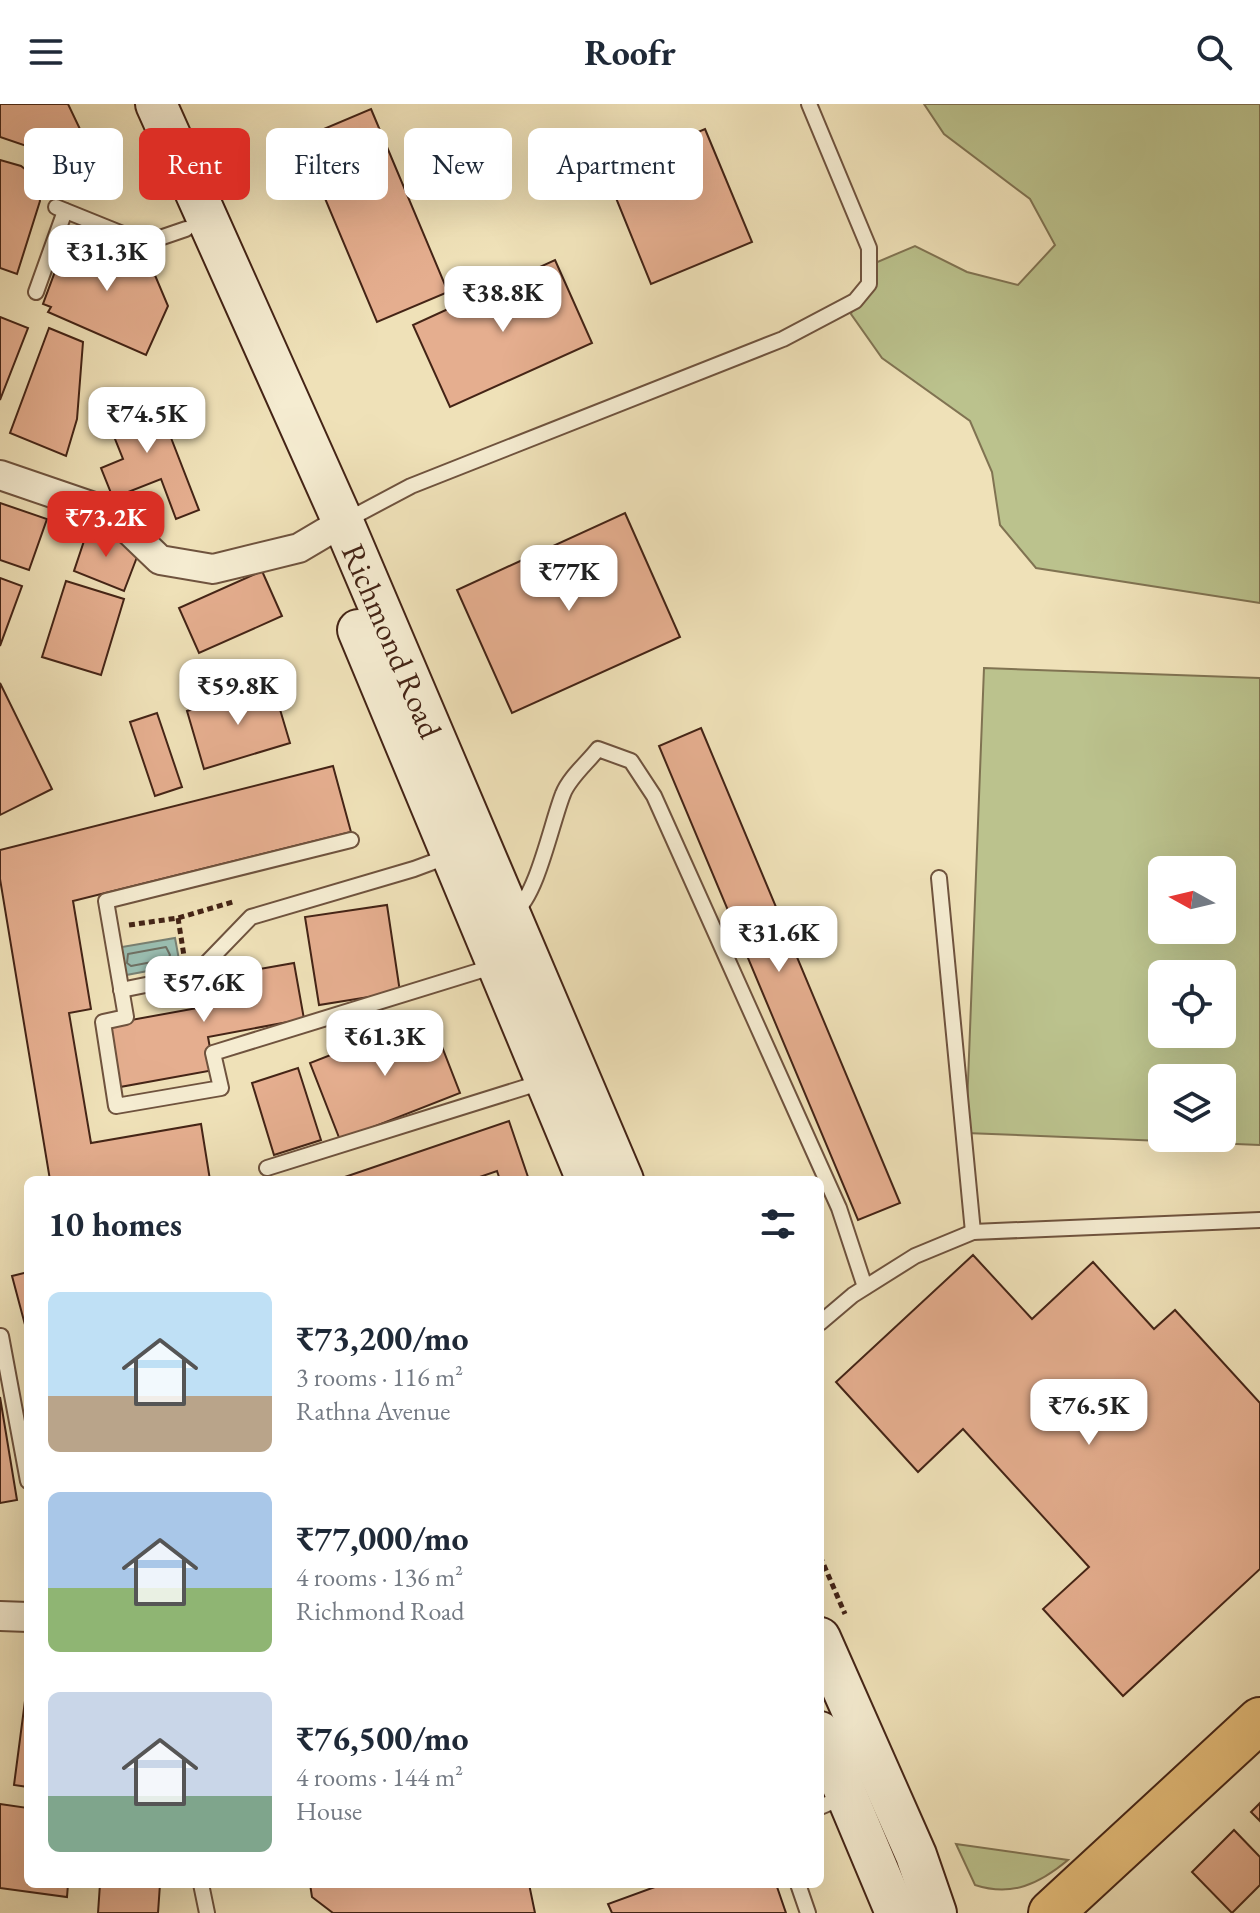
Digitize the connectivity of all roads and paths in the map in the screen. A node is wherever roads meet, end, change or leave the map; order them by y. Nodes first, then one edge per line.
1 (127, 104) edge
2 (156, 104) edge
3 (809, 104) edge
4 (186, 229) junction
5 (36, 292) dead end
6 (0, 475) edge
7 (331, 530) junction
8 (424, 753) junction
9 (351, 840) dead end
10 (452, 855) junction
11 (939, 878) dead end
12 (509, 916) junction
13 (499, 965) junction
14 (121, 990) junction
15 (546, 1081) junction
16 (267, 1168) dead end
17 (585, 1176) edge
18 (621, 1176) edge
19 (1260, 1220) edge
20 (973, 1232) junction
21 (865, 1287) junction
22 (824, 1320) edge
23 (1, 1336) edge
24 (24, 1460) edge
25 (0, 1616) edge
26 (24, 1617) edge
27 (824, 1647) edge
28 (1260, 1720) edge
29 (824, 1752) edge
30 (834, 1801) edge
31 (202, 1888) edge
32 (799, 1888) edge
33 (207, 1913) edge
34 (808, 1913) edge
35 (896, 1913) edge
36 (936, 1913) edge
37 (1051, 1913) edge

1 - 4 main road, Richmond Road
2 - 7 main road, Richmond Road
3 - 7 lane
4 - 5 lane
4 - 7 main road, Richmond Road
6 - 7 street
7 - 8 main road, Richmond Road
8 - 10 main road, Richmond Road
8 - 12 main road, Richmond Road
9 - 14 lane
10 - 13 main road, Richmond Road
10 - 14 lane
11 - 20 lane
12 - 18 main road, Richmond Road
12 - 21 lane
13 - 14 lane
13 - 15 main road, Richmond Road
15 - 16 lane
15 - 17 main road, Richmond Road
19 - 20 lane
20 - 21 lane
21 - 22 lane
23 - 24 lane
25 - 26 street
27 - 36 main road
28 - 37 main road
29 - 30 main road
30 - 35 main road
31 - 33 lane
32 - 34 lane

